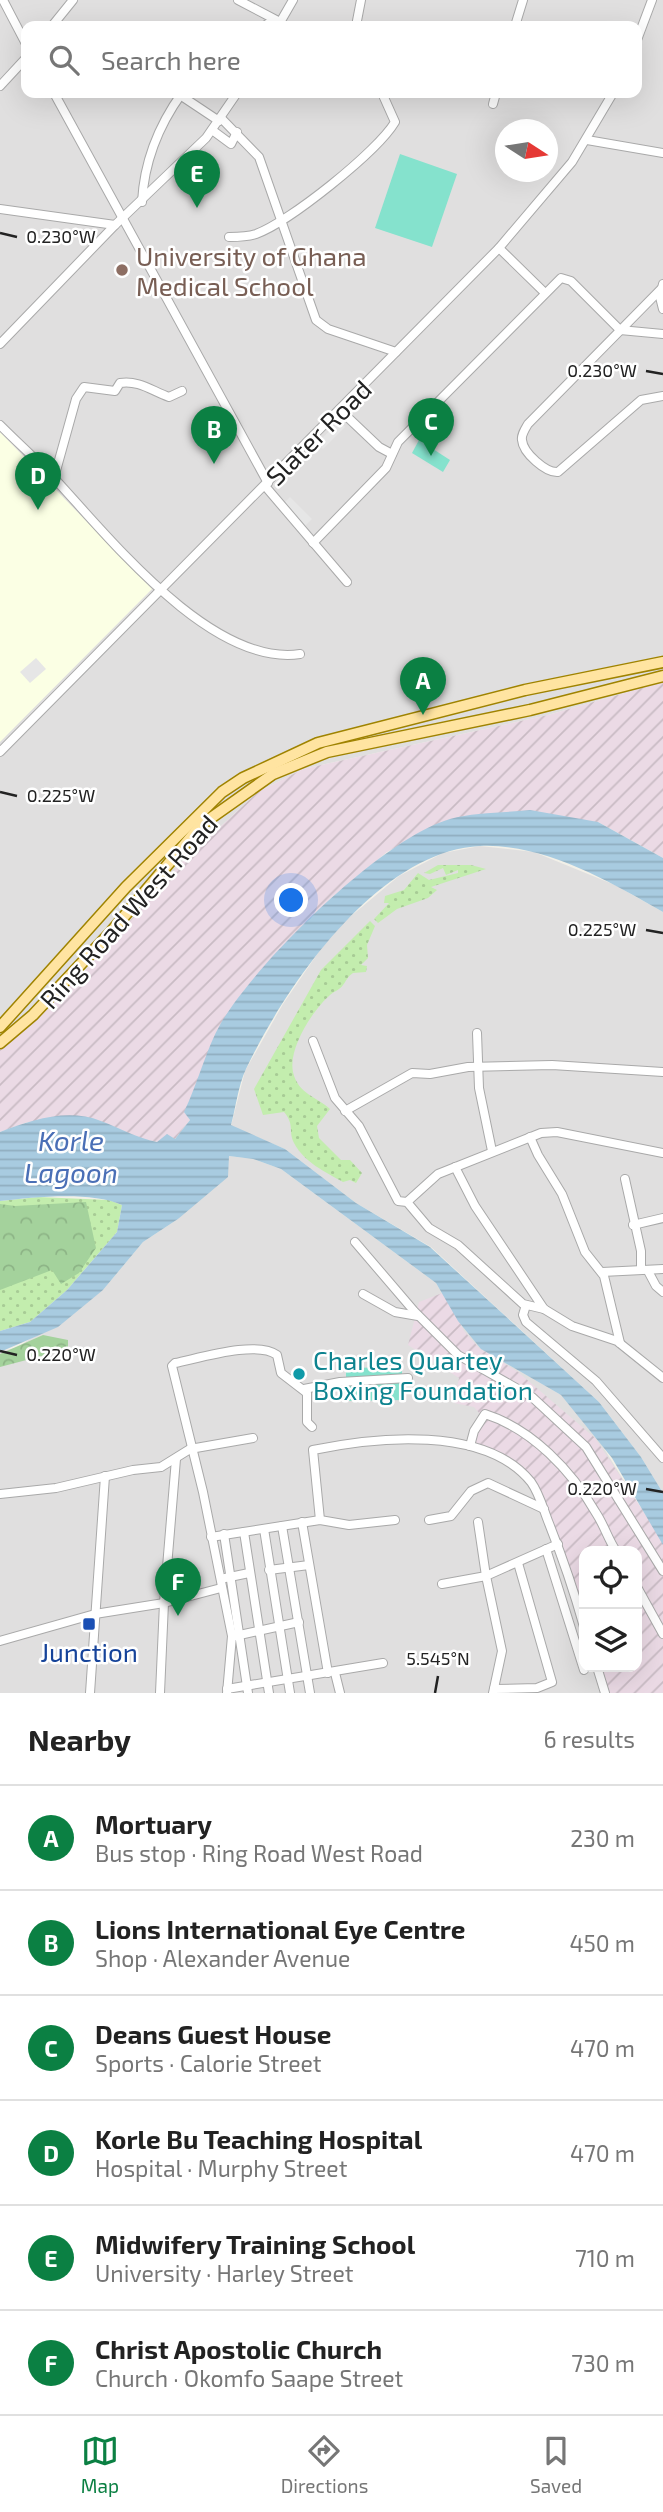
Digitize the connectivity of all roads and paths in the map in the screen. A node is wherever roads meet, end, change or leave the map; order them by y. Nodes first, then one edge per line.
1 (3, 0) edge
2 (73, 0) edge
3 (238, 0) edge
4 (293, 0) edge
5 (361, 0) edge
6 (523, 0) edge
7 (652, 0) edge
8 (56, 21) edge
9 (274, 21) edge
10 (278, 21) edge
11 (357, 21) edge
12 (517, 21) edge
13 (642, 27) edge
14 (21, 34) edge
15 (21, 63) edge
16 (0, 86) edge
17 (57, 98) edge
18 (179, 98) edge
19 (187, 98) edge
20 (234, 98) edge
21 (384, 98) edge
22 (495, 98) edge
23 (610, 98) edge
24 (493, 104) dead end
25 (220, 120) junction
26 (212, 130) junction
27 (237, 132) junction
28 (587, 140) junction
29 (663, 150) edge
30 (142, 202) junction
31 (0, 209) edge
32 (124, 218) junction
33 (282, 220) junction
34 (115, 225) junction
35 (229, 237) dead end
36 (499, 248) junction
37 (662, 287) edge
38 (544, 292) junction
39 (663, 309) edge
40 (620, 330) junction
41 (663, 334) edge
42 (0, 344) edge
43 (396, 352) junction
44 (182, 391) dead end
45 (663, 396) edge
46 (340, 410) junction
47 (0, 425) edge
48 (392, 454) junction
49 (54, 478) junction
50 (266, 485) junction
51 (313, 543) junction
52 (347, 582) dead end
53 (159, 592) junction
54 (300, 654) dead end
55 (663, 662) edge
56 (663, 676) edge
57 (525, 690) junction
58 (530, 709) junction
59 (0, 752) edge
60 (0, 1027) edge
61 (477, 1033) dead end
62 (313, 1041) dead end
63 (0, 1043) edge
64 (478, 1068) junction
65 (663, 1072) edge
66 (348, 1110) junction
67 (530, 1137) junction
68 (492, 1151) junction
69 (663, 1153) edge
70 (455, 1167) junction
71 (625, 1179) dead end
72 (407, 1202) junction
73 (663, 1218) edge
74 (634, 1225) junction
75 (355, 1242) dead end
76 (663, 1269) edge
77 (645, 1270) junction
78 (602, 1272) junction
79 (663, 1292) edge
80 (363, 1294) dead end
81 (526, 1305) junction
82 (544, 1309) junction
83 (418, 1316) junction
84 (621, 1343) junction
85 (408, 1378) dead end
86 (663, 1378) edge
87 (304, 1389) junction
88 (312, 1427) dead end
89 (253, 1438) dead end
90 (470, 1447) junction
91 (190, 1449) junction
92 (663, 1458) edge
93 (176, 1459) junction
94 (105, 1476) junction
95 (0, 1494) edge
96 (544, 1509) junction
97 (320, 1520) junction
98 (396, 1520) dead end
99 (429, 1520) dead end
100 (302, 1522) junction
101 (478, 1522) dead end
102 (282, 1526) junction
103 (264, 1529) junction
104 (244, 1532) junction
105 (224, 1534) junction
106 (211, 1537) junction
107 (558, 1544) junction
108 (613, 1546) edge
109 (545, 1549) junction
110 (519, 1563) junction
111 (309, 1565) junction
112 (290, 1567) junction
113 (269, 1570) junction
114 (663, 1571) edge
115 (249, 1573) junction
116 (486, 1576) junction
117 (229, 1577) junction
118 (220, 1583) junction
119 (442, 1584) dead end
120 (642, 1596) edge
121 (164, 1603) junction
122 (579, 1611) edge
123 (95, 1614) junction
124 (299, 1622) junction
125 (278, 1626) junction
126 (258, 1631) junction
127 (663, 1634) edge
128 (235, 1636) junction
129 (0, 1641) edge
130 (579, 1654) edge
131 (383, 1663) dead end
132 (599, 1672) edge
133 (332, 1673) junction
134 (307, 1676) junction
135 (288, 1680) junction
136 (267, 1682) junction
137 (247, 1690) edge
138 (227, 1691) edge
139 (493, 1691) edge
140 (90, 1693) edge
141 (160, 1693) edge
142 (269, 1693) edge
143 (290, 1693) edge
144 (310, 1693) edge
145 (340, 1693) edge
146 (605, 1693) edge

1 - 14 street
2 - 8 street
3 - 9 street
4 - 10 street
5 - 11 street
6 - 12 street
7 - 13 street
15 - 16 street
17 - 32 street
18 - 30 street
19 - 25 street
20 - 25 street
21 - 33 street
22 - 24 street
23 - 28 street, Slater Road
25 - 26 street
25 - 27 street
26 - 27 street
26 - 30 street
27 - 33 street
28 - 29 street
28 - 36 street, Slater Road
30 - 32 street
31 - 34 street
32 - 34 street
32 - 50 street
33 - 35 street
33 - 43 street
34 - 42 street
36 - 38 street
36 - 43 street, Slater Road
37 - 39 street
37 - 40 street
38 - 40 street
38 - 48 street
40 - 41 street
40 - 45 street
43 - 46 street, Slater Road
44 - 49 street
46 - 48 street
46 - 50 street, Slater Road
47 - 49 street
48 - 51 street
49 - 53 street
50 - 51 street
50 - 53 street, Slater Road
51 - 52 street
53 - 54 street
53 - 59 street, Slater Road
55 - 57 main road, Ring Road West Road
56 - 58 main road, Ring Road West Road
57 - 58 main road
57 - 60 main road, Ring Road West Road
58 - 63 main road, Ring Road West Road
61 - 64 street
62 - 66 street
64 - 65 street
64 - 66 street
64 - 68 street
66 - 72 street
67 - 68 street
67 - 69 street
67 - 78 street
68 - 70 street
70 - 72 street
70 - 82 street
71 - 74 street
72 - 81 street
73 - 74 street
74 - 77 street
75 - 83 street
76 - 77 street
77 - 78 street
77 - 79 street
78 - 84 street
80 - 83 street
81 - 82 street
81 - 92 street
82 - 84 street
83 - 114 street
84 - 86 street
85 - 87 street
87 - 88 street
87 - 91 street
89 - 91 street
90 - 96 street
90 - 97 street
90 - 108 street
91 - 93 street
91 - 106 street
93 - 94 street
93 - 121 street
94 - 95 street
94 - 123 street
96 - 99 street
96 - 107 street
97 - 98 street
97 - 100 street
100 - 102 street
100 - 111 street
101 - 116 street
102 - 103 street
102 - 112 street
103 - 104 street
103 - 113 street
104 - 105 street
104 - 115 street
105 - 106 street
105 - 117 street
106 - 118 street
107 - 109 street
107 - 122 street
109 - 110 street
109 - 130 street
110 - 116 street
110 - 139 street
111 - 112 street
111 - 133 street
112 - 113 street
112 - 124 street
113 - 125 street
115 - 117 street
115 - 126 street
116 - 119 street
116 - 139 street
117 - 118 street
117 - 128 street
118 - 121 street
118 - 128 street
120 - 127 street
121 - 123 street
121 - 141 street
123 - 129 street
123 - 140 street
124 - 125 street
124 - 134 street
125 - 126 street
125 - 135 street
126 - 128 street
126 - 136 street
128 - 137 street
128 - 138 street
131 - 133 street
132 - 146 street
133 - 134 street
133 - 145 street
134 - 135 street
134 - 144 street
135 - 136 street
135 - 143 street
136 - 137 street
136 - 142 street
137 - 138 street

